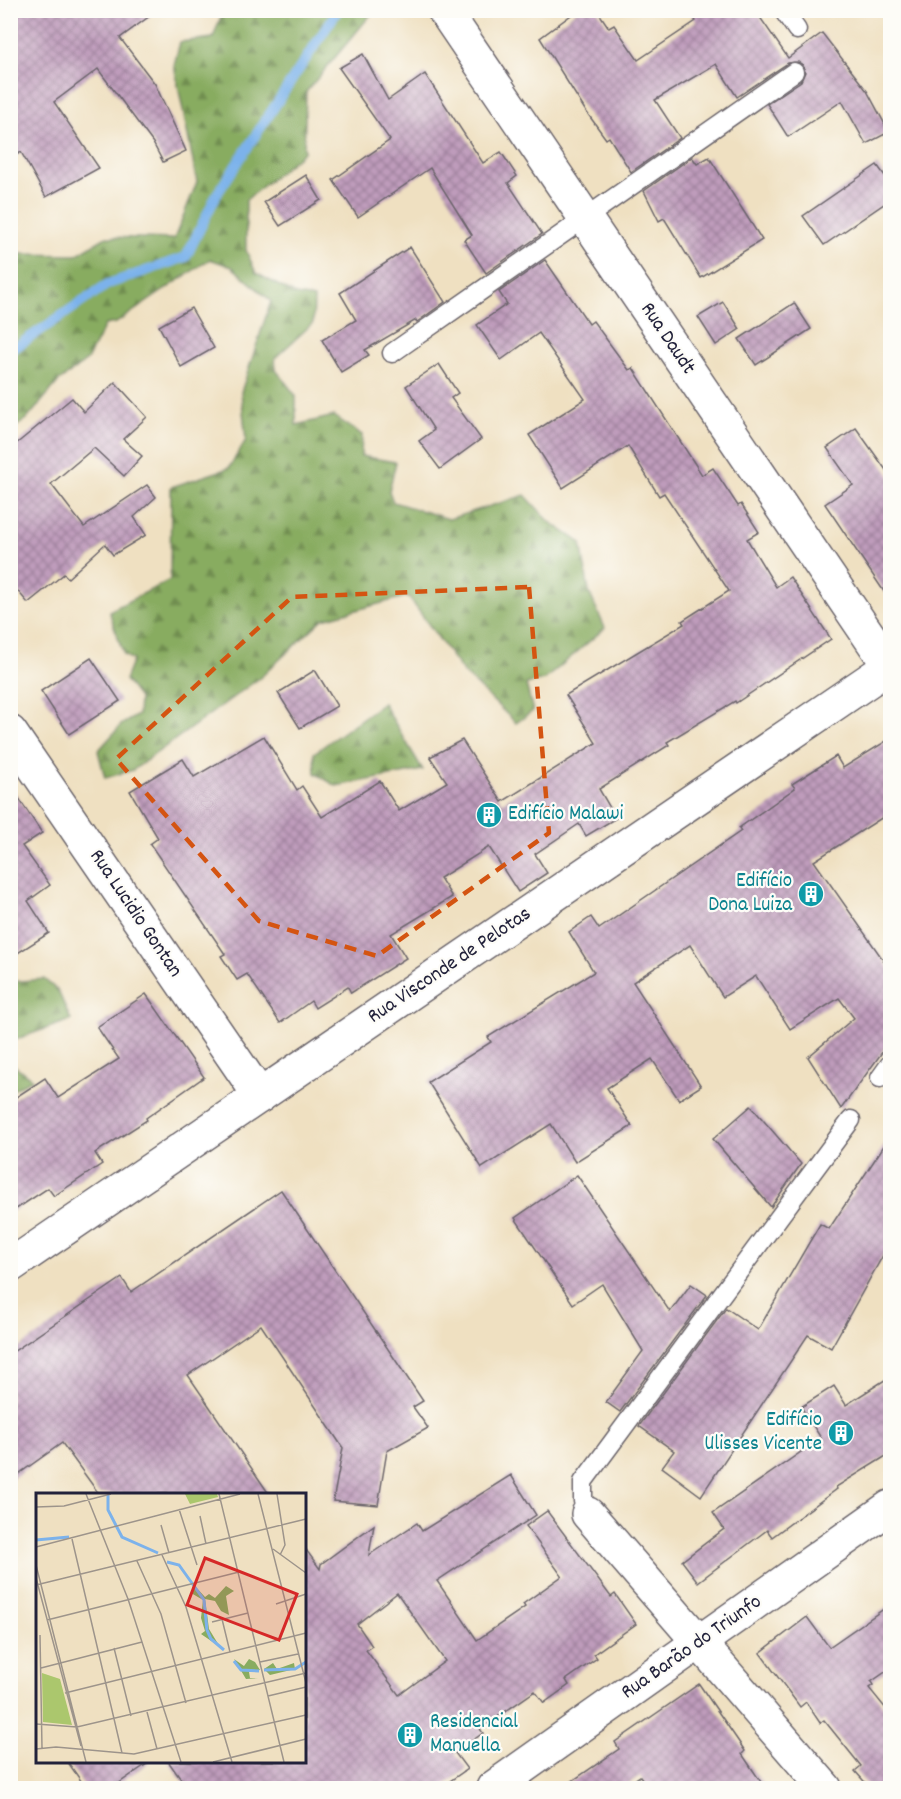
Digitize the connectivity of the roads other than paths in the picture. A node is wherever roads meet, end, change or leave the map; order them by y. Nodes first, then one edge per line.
1 (444, 10) edge
2 (783, 10) edge
3 (797, 30) dead end
4 (794, 72) dead end
5 (585, 218) junction
6 (392, 353) dead end
7 (890, 667) edge
8 (10, 732) edge
9 (260, 1096) junction
10 (850, 1120) dead end
11 (10, 1266) edge
12 (891, 1507) edge
13 (588, 1514) joint
14 (699, 1643) junction
15 (493, 1788) edge
16 (825, 1788) edge

1 - 5 street, Rua Daudt
2 - 3 lane
4 - 5 lane
5 - 6 lane
5 - 7 street, Rua Daudt
7 - 9 street, Rua Visconde de Pelotas
8 - 9 street, Rua Lucidio Gontan
9 - 11 street, Rua Visconde de Pelotas
10 - 13 lane
12 - 14 street, Rua Barão do Triunfo
13 - 14 street
14 - 15 street, Rua Barão do Triunfo
14 - 16 street

